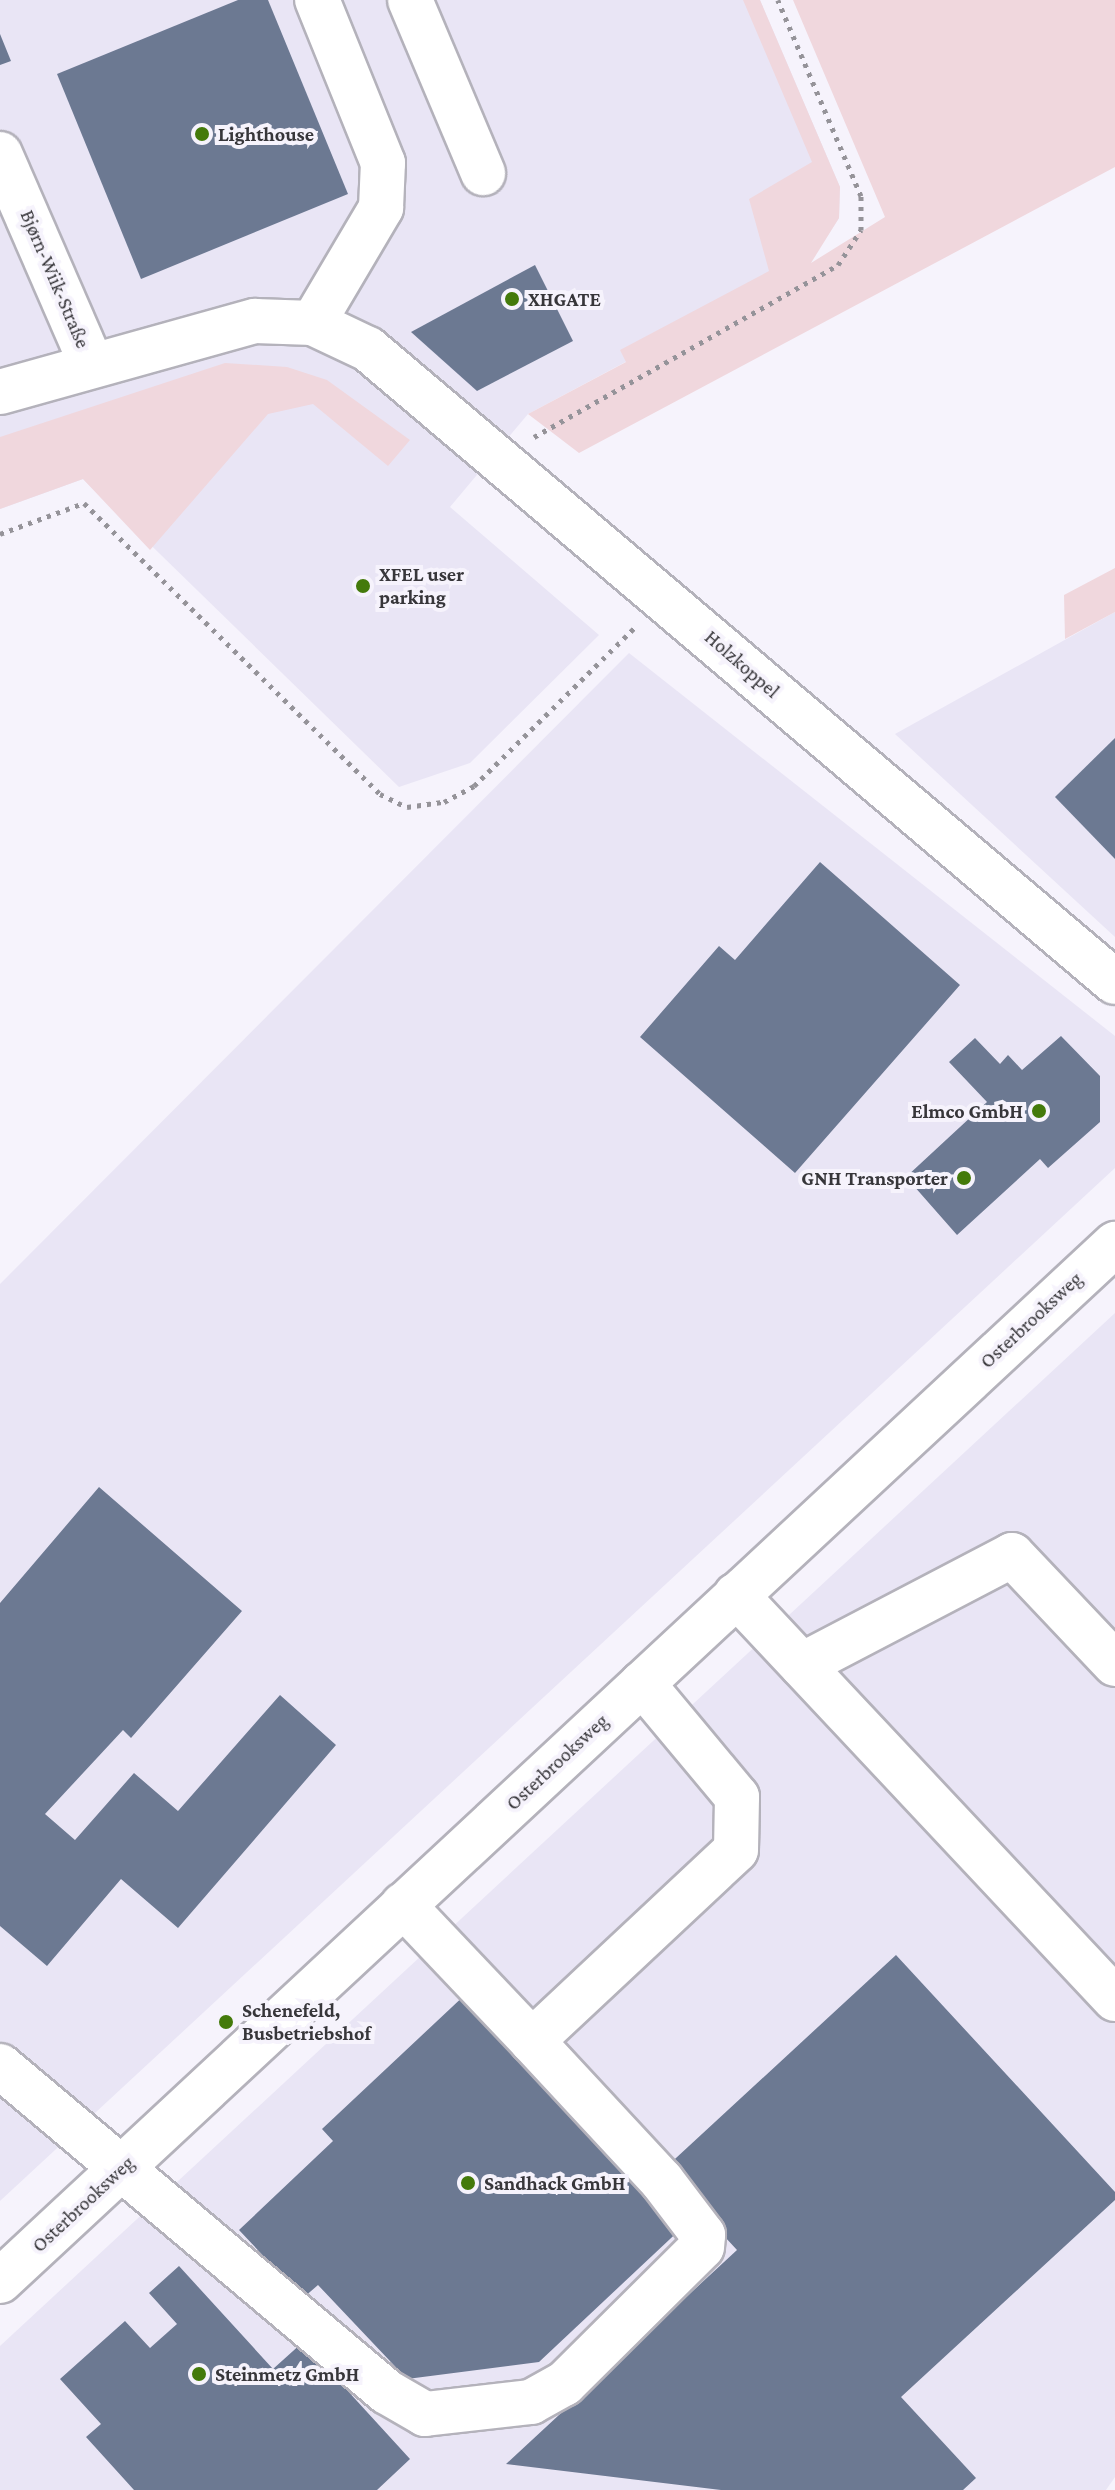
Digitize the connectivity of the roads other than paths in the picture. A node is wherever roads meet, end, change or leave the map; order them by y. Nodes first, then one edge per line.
1 (317, 0) edge
2 (410, 0) edge
3 (0, 154) edge
4 (483, 173) dead end
5 (313, 323) junction
6 (90, 361) junction
7 (0, 392) edge
8 (1115, 982) edge
9 (1115, 1244) edge
10 (736, 1595) junction
11 (1115, 1664) edge
12 (802, 1665) junction
13 (642, 1683) junction
14 (403, 1905) junction
15 (1115, 1999) edge
16 (532, 2041) junction
17 (0, 2066) edge
18 (121, 2169) junction
19 (0, 2281) edge

1 - 5 street
2 - 4 street
3 - 6 street, Bjørn-Wiik-Straße
5 - 6 street
5 - 8 street, Holzkoppel
6 - 7 street
9 - 10 street, Osterbrooksweg
10 - 12 street
10 - 13 street, Osterbrooksweg
11 - 12 street
12 - 15 street
13 - 14 street, Osterbrooksweg
13 - 16 street
14 - 16 street
14 - 18 street, Osterbrooksweg
16 - 18 street
17 - 18 street
18 - 19 street, Osterbrooksweg

